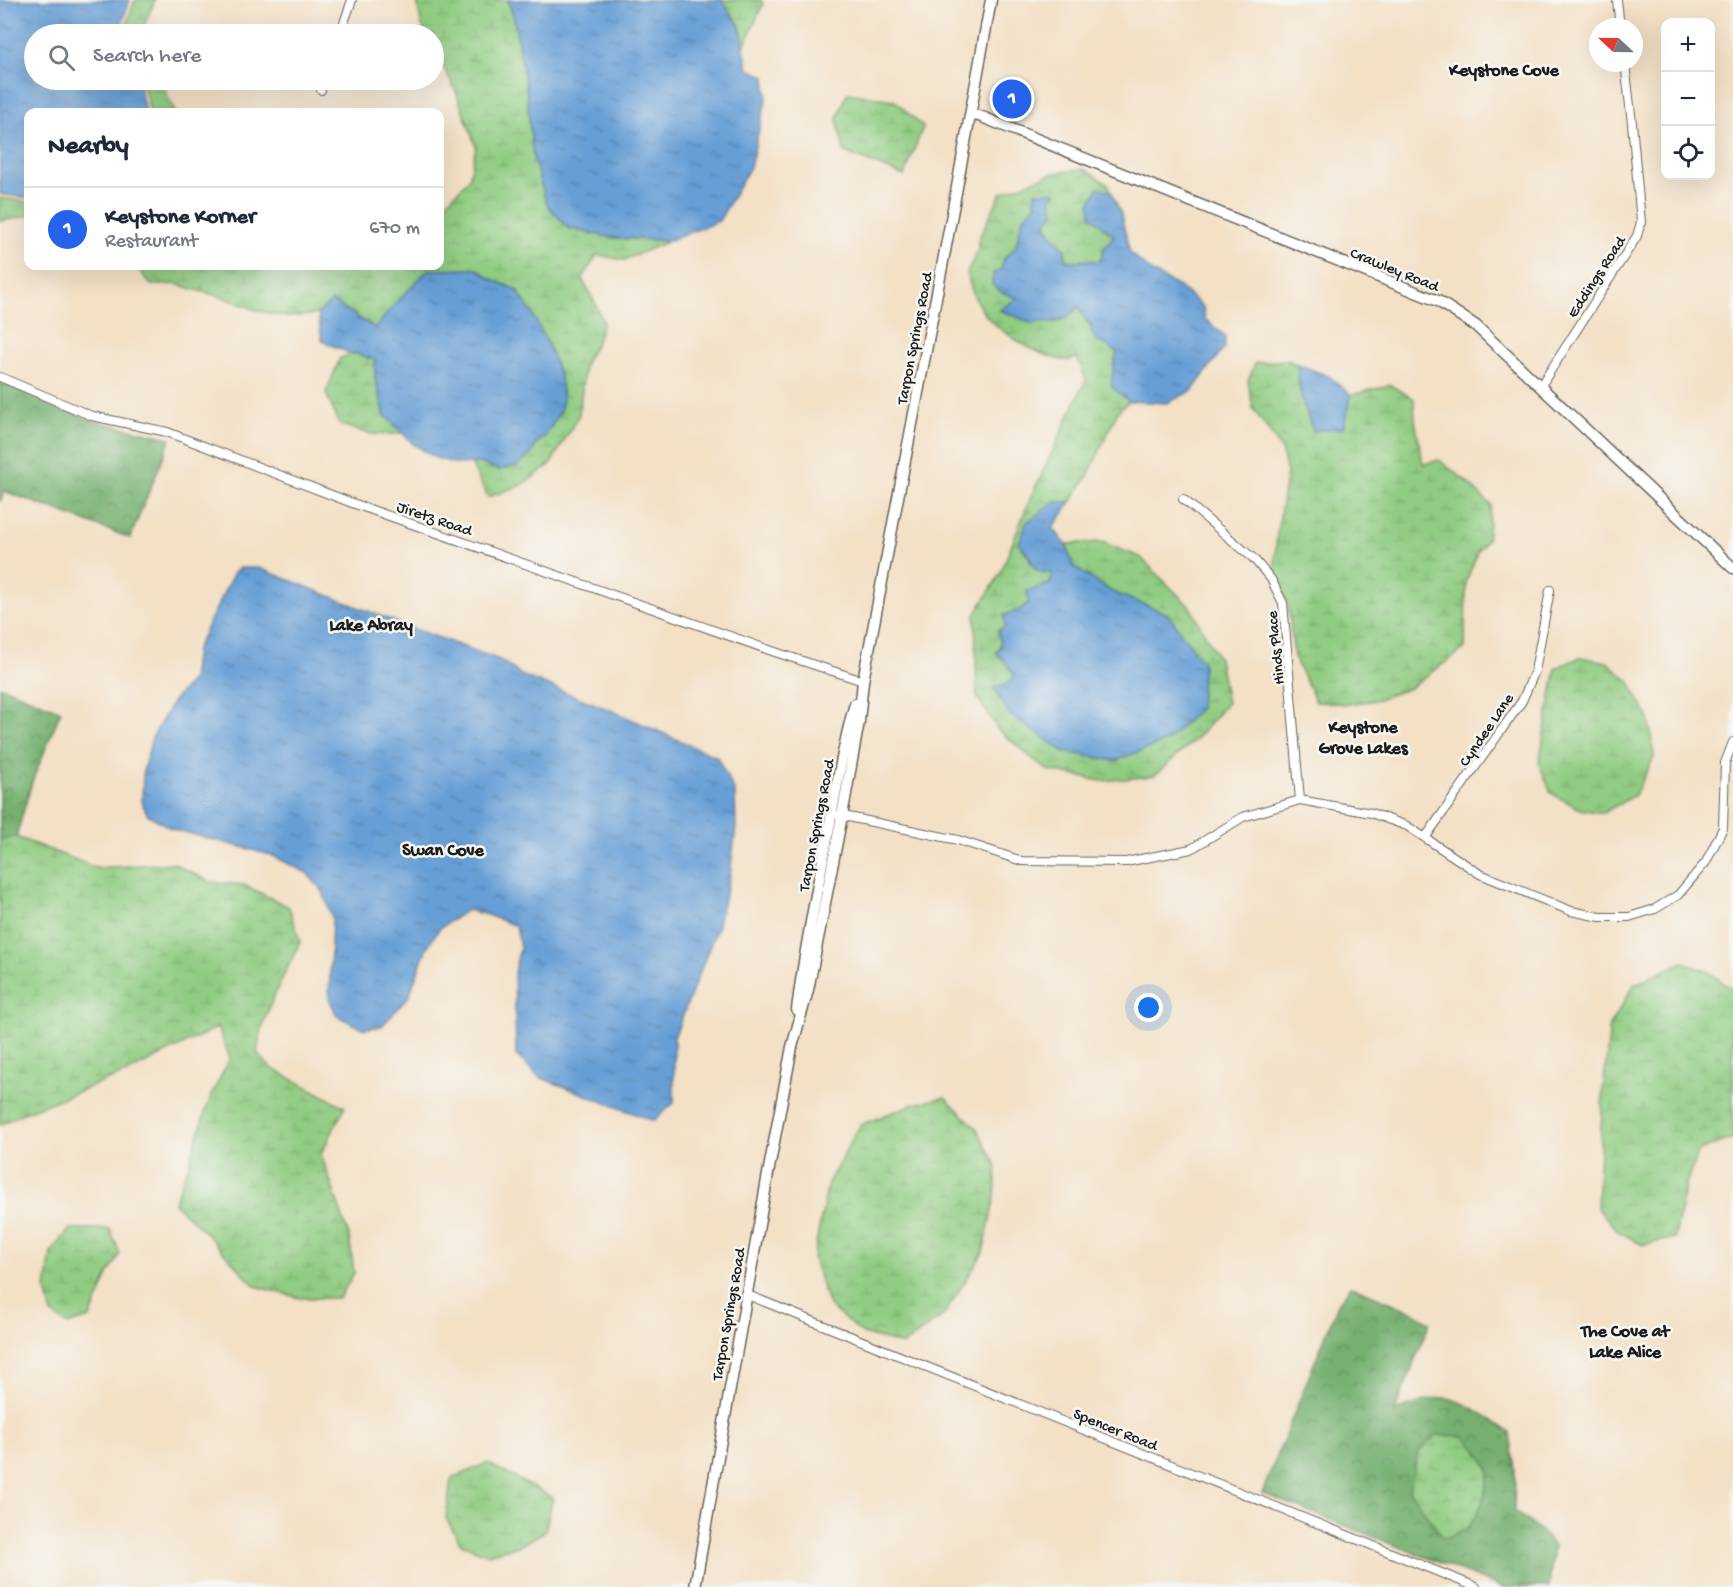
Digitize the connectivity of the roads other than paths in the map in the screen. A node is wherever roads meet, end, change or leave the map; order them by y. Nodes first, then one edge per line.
1 (352, 0) edge
2 (991, 0) edge
3 (1617, 0) edge
4 (1619, 18) edge
5 (344, 24) edge
6 (1625, 72) edge
7 (970, 114) junction
8 (0, 377) edge
9 (1540, 387) junction
10 (1183, 499) dead end
11 (1733, 568) edge
12 (1550, 590) dead end
13 (862, 681) junction
14 (1733, 742) edge
15 (1300, 800) junction
16 (837, 815) junction
17 (1425, 838) junction
18 (745, 1294) junction
19 (695, 1587) edge
20 (1476, 1587) edge

1 - 5 street
2 - 7 main road, Tarpon Springs Road
3 - 4 street
6 - 9 street, Eddings Road
7 - 9 main road, Crawley Road
7 - 13 main road, Tarpon Springs Road
8 - 13 street, Jiretz Road
9 - 11 main road, Crawley Road
10 - 15 street, Hinds Place
12 - 17 street, Cyndee Lane
13 - 16 main road, Tarpon Springs Road
14 - 17 street
15 - 16 street
15 - 17 street
16 - 18 main road, Tarpon Springs Road
18 - 19 main road, Tarpon Springs Road
18 - 20 street, Spencer Road

